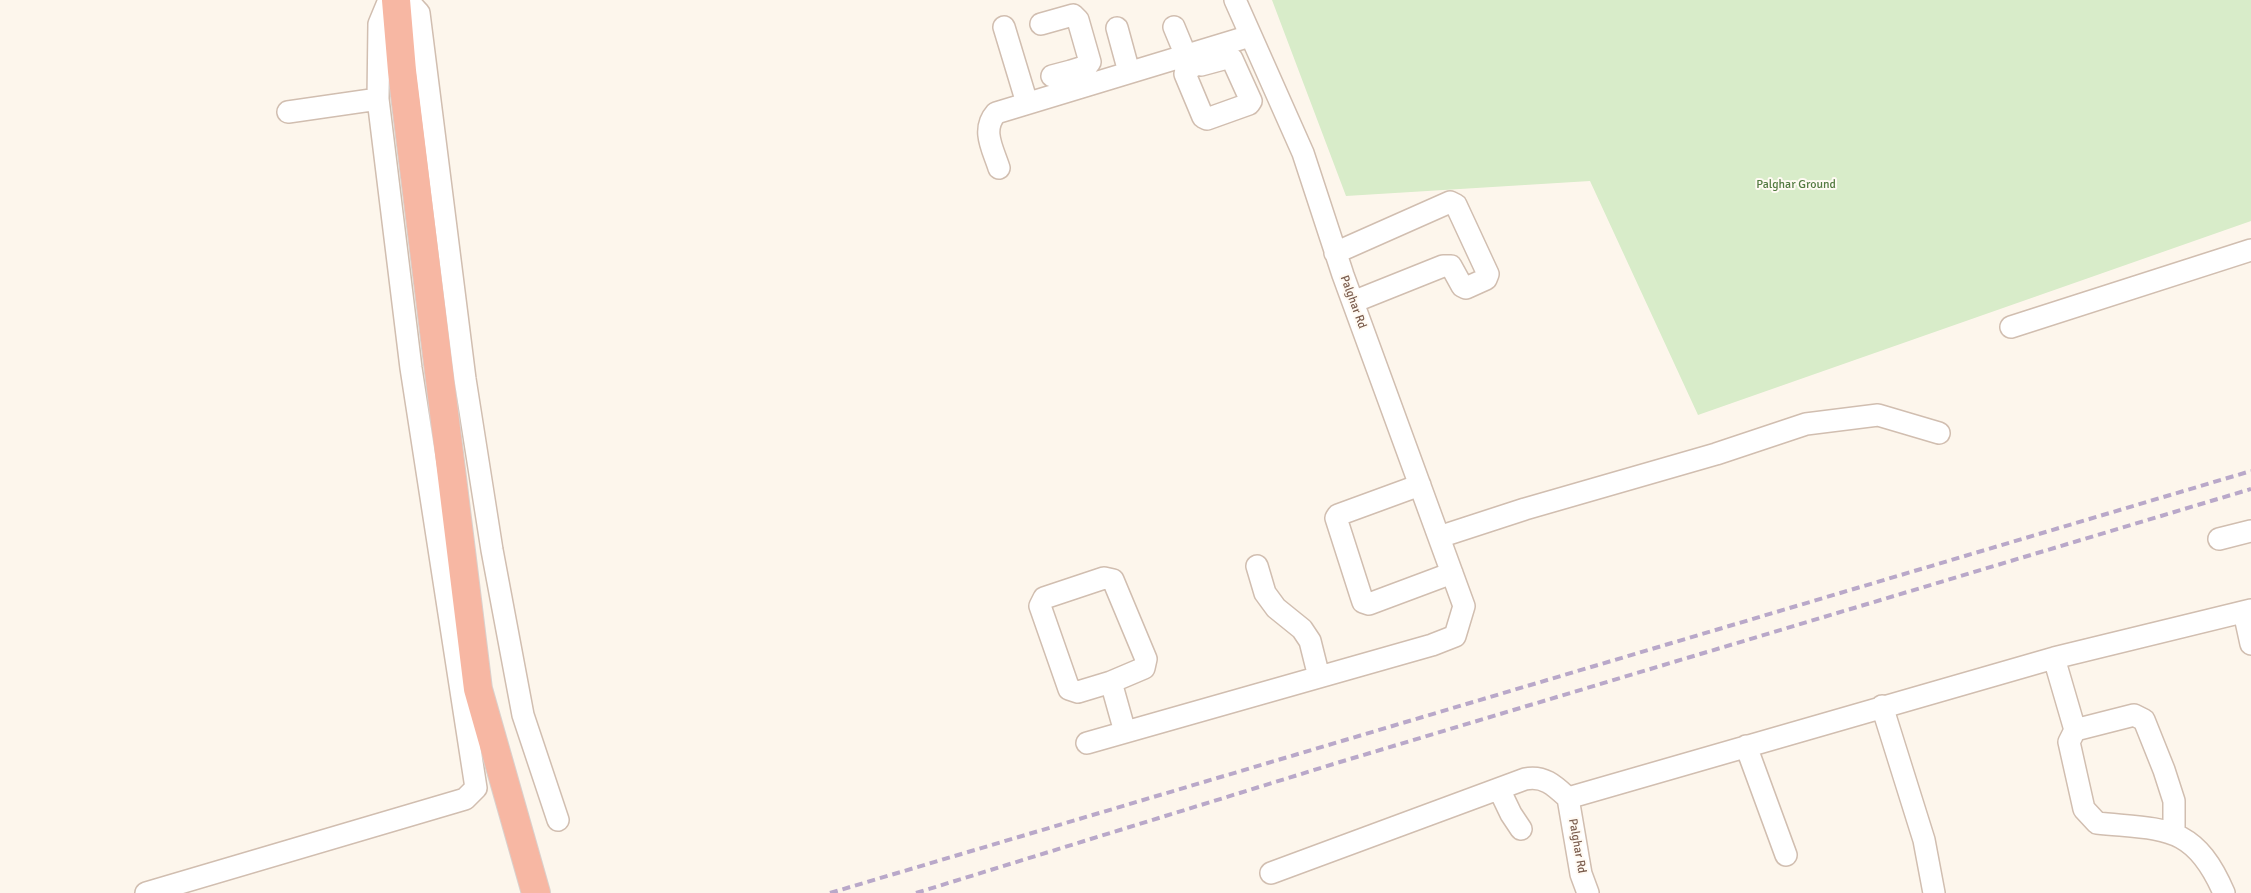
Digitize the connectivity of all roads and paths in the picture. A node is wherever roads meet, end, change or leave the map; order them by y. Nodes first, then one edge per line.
1 (389, 0) edge
2 (396, 0) edge
3 (407, 0) edge
4 (1235, 0) edge
5 (1040, 24) dead end
6 (1174, 27) dead end
7 (1004, 28) dead end
8 (1117, 28) dead end
9 (1250, 36) junction
10 (1188, 62) junction
11 (1130, 72) junction
12 (1067, 78) junction
13 (378, 99) junction
14 (1027, 104) junction
15 (288, 112) dead end
16 (999, 168) dead end
17 (2251, 250) edge
18 (1335, 253) junction
19 (1353, 302) junction
20 (2011, 327) dead end
21 (1939, 433) dead end
22 (1420, 485) junction
23 (2251, 531) edge
24 (1439, 537) junction
25 (2219, 539) dead end
26 (1257, 566) dead end
27 (1452, 573) junction
28 (2248, 611) edge
29 (2251, 644) edge
30 (2054, 658) junction
31 (1319, 677) junction
32 (1112, 682) junction
33 (1882, 706) junction
34 (2075, 730) junction
35 (1126, 732) junction
36 (1087, 743) dead end
37 (1746, 746) junction
38 (1500, 789) junction
39 (1568, 798) junction
40 (558, 820) dead end
41 (1522, 829) dead end
42 (2174, 833) junction
43 (1786, 855) dead end
44 (1271, 873) dead end
45 (146, 893) edge
46 (536, 893) edge
47 (1588, 893) edge
48 (1934, 893) edge
49 (2224, 893) edge

1 - 13 street
2 - 46 highway
3 - 40 street
4 - 9 street, Palghar Rd
5 - 12 street
6 - 10 street
7 - 14 street
8 - 11 street
9 - 10 street
9 - 18 street, Palghar Rd
10 - 11 street
11 - 12 street
12 - 14 street
13 - 15 street
13 - 45 street
14 - 16 street
17 - 20 street
18 - 19 street, Palghar Rd
18 - 19 street
19 - 22 street, Palghar Rd
21 - 24 street
22 - 24 street, Palghar Rd
22 - 27 street
23 - 25 street
24 - 27 street, Palghar Rd
26 - 31 street
27 - 31 street, Palghar Rd
28 - 29 street
28 - 30 street
30 - 33 street
30 - 34 street
31 - 35 street
32 - 32 street
32 - 35 street
33 - 37 street
33 - 48 street
34 - 42 street
34 - 42 street
35 - 36 street
37 - 39 street
37 - 43 street
38 - 39 street
38 - 41 street
38 - 44 street
39 - 47 street, Palghar Rd
42 - 49 street

